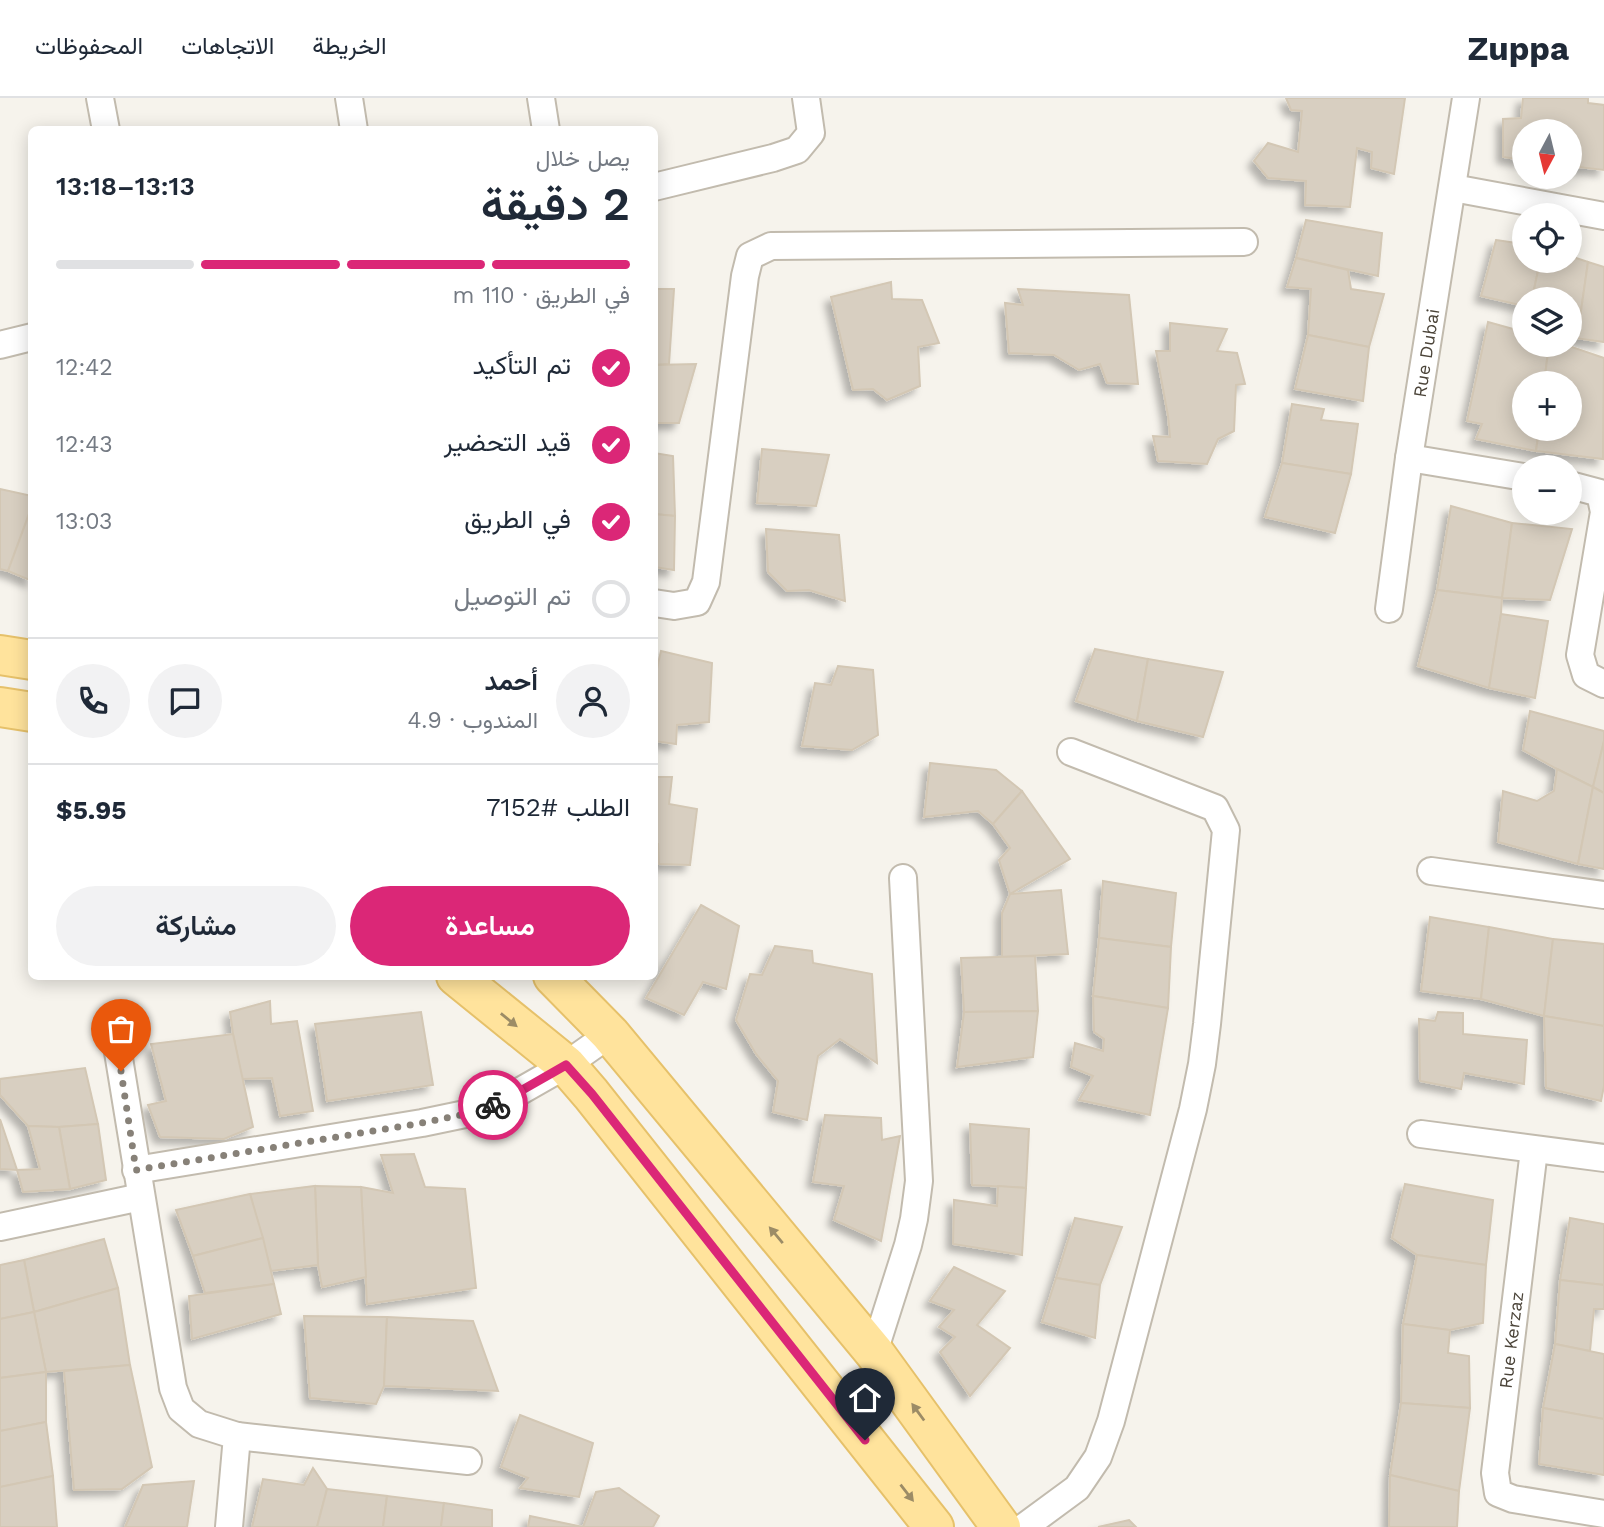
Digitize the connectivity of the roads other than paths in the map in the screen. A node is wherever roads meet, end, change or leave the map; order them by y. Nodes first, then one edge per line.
1 (100, 98) edge
2 (349, 98) edge
3 (541, 98) edge
4 (806, 98) edge
5 (1466, 98) edge
6 (105, 126) edge
7 (353, 126) edge
8 (545, 126) edge
9 (658, 186) edge
10 (1453, 187) junction
11 (1604, 216) edge
12 (1244, 242) dead end
13 (28, 338) edge
14 (0, 345) edge
15 (1409, 458) junction
16 (1512, 475) edge
17 (1582, 488) edge
18 (658, 604) edge
19 (1389, 609) dead end
20 (0, 655) edge
21 (28, 659) edge
22 (1604, 684) edge
23 (0, 707) edge
24 (28, 711) edge
25 (1071, 752) dead end
26 (1431, 871) dead end
27 (903, 878) dead end
28 (1604, 895) edge
29 (461, 980) edge
30 (557, 980) edge
31 (610, 1034) junction
32 (117, 1046) dead end
33 (566, 1065) junction
34 (1421, 1134) dead end
35 (1534, 1150) junction
36 (1604, 1158) edge
37 (136, 1170) junction
38 (141, 1198) junction
39 (0, 1227) edge
40 (873, 1352) junction
41 (237, 1436) junction
42 (468, 1461) dead end
43 (1604, 1514) edge
44 (229, 1527) edge
45 (934, 1527) edge
46 (1001, 1527) edge
47 (1024, 1527) edge

1 - 6 street
2 - 7 street
3 - 8 street
4 - 9 street
5 - 10 street, Rue Dubai
10 - 11 street
10 - 15 street, Rue Dubai
12 - 18 street
13 - 14 street
15 - 16 street
15 - 19 street, Rue Dubai
17 - 22 street
20 - 21 main road
23 - 24 main road
25 - 47 street
26 - 28 street
27 - 40 street
29 -> 33 main road
30 - 31 main road
31 - 33 street
40 -> 31 main road
32 - 37 street
33 - 37 street
33 -> 45 main road
34 - 35 street
35 - 36 street
35 - 43 street, Rue Kerzaz
37 - 38 street
38 - 39 street
38 - 41 street
46 -> 40 main road
41 - 42 street
41 - 44 street

